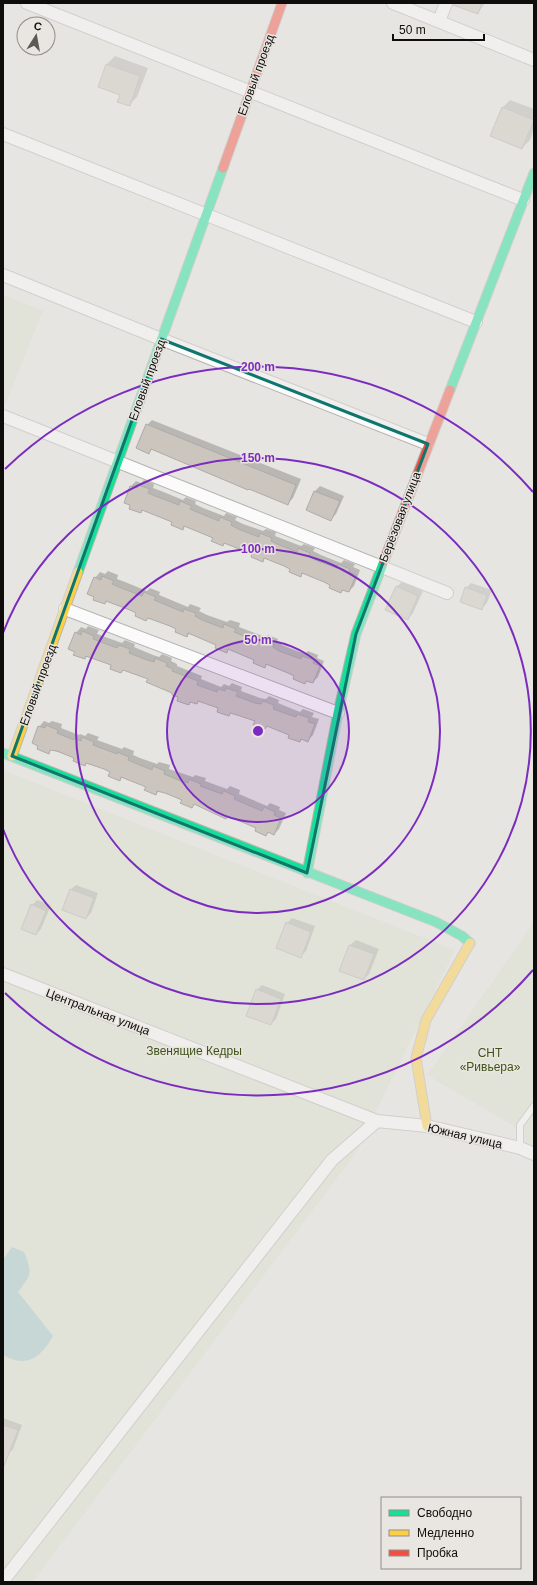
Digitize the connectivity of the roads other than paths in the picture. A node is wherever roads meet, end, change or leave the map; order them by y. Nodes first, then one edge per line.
1 (27, 3) edge
2 (282, 3) edge
3 (393, 3) edge
4 (446, 3) edge
5 (439, 21) junction
6 (534, 60) edge
7 (251, 90) junction
8 (3, 134) edge
9 (534, 173) edge
10 (523, 200) junction
11 (207, 214) junction
12 (3, 275) edge
13 (476, 322) junction
14 (161, 339) junction
15 (3, 416) edge
16 (428, 444) junction
17 (118, 461) junction
18 (381, 567) junction
19 (447, 593) dead end
20 (65, 609) junction
21 (338, 713) junction
22 (7, 754) edge
23 (306, 873) junction
24 (3, 974) edge
25 (534, 1106) edge
26 (377, 1121) junction
27 (396, 1124) joint
28 (427, 1126) junction
29 (520, 1148) junction
30 (534, 1154) edge
31 (3, 1581) edge

1 - 7 street
2 - 7 street, Еловый проезд
3 - 5 street
4 - 5 street
5 - 6 street
7 - 10 street
7 - 11 street, Еловый проезд
8 - 11 street
9 - 10 street, Берёзовая улица
10 - 13 street, Берёзовая улица
11 - 13 street
11 - 14 street, Еловый проезд
12 - 14 street
13 - 16 street, Берёзовая улица
14 - 16 street
14 - 17 street, Еловый проезд
15 - 17 street
16 - 18 street, Берёзовая улица
17 - 18 street
17 - 20 street, Еловый проезд
18 - 19 street
18 - 21 street, Берёзовая улица
20 - 21 street
20 - 22 street, Еловый проезд
21 - 23 street, Берёзовая улица
22 - 23 street
23 - 28 street
24 - 26 street, Центральная улица
25 - 29 lane
26 - 27 street, Центральная улица
26 - 31 street
27 - 28 street, Южная улица
28 - 29 street, Южная улица
29 - 30 street, Южная улица

